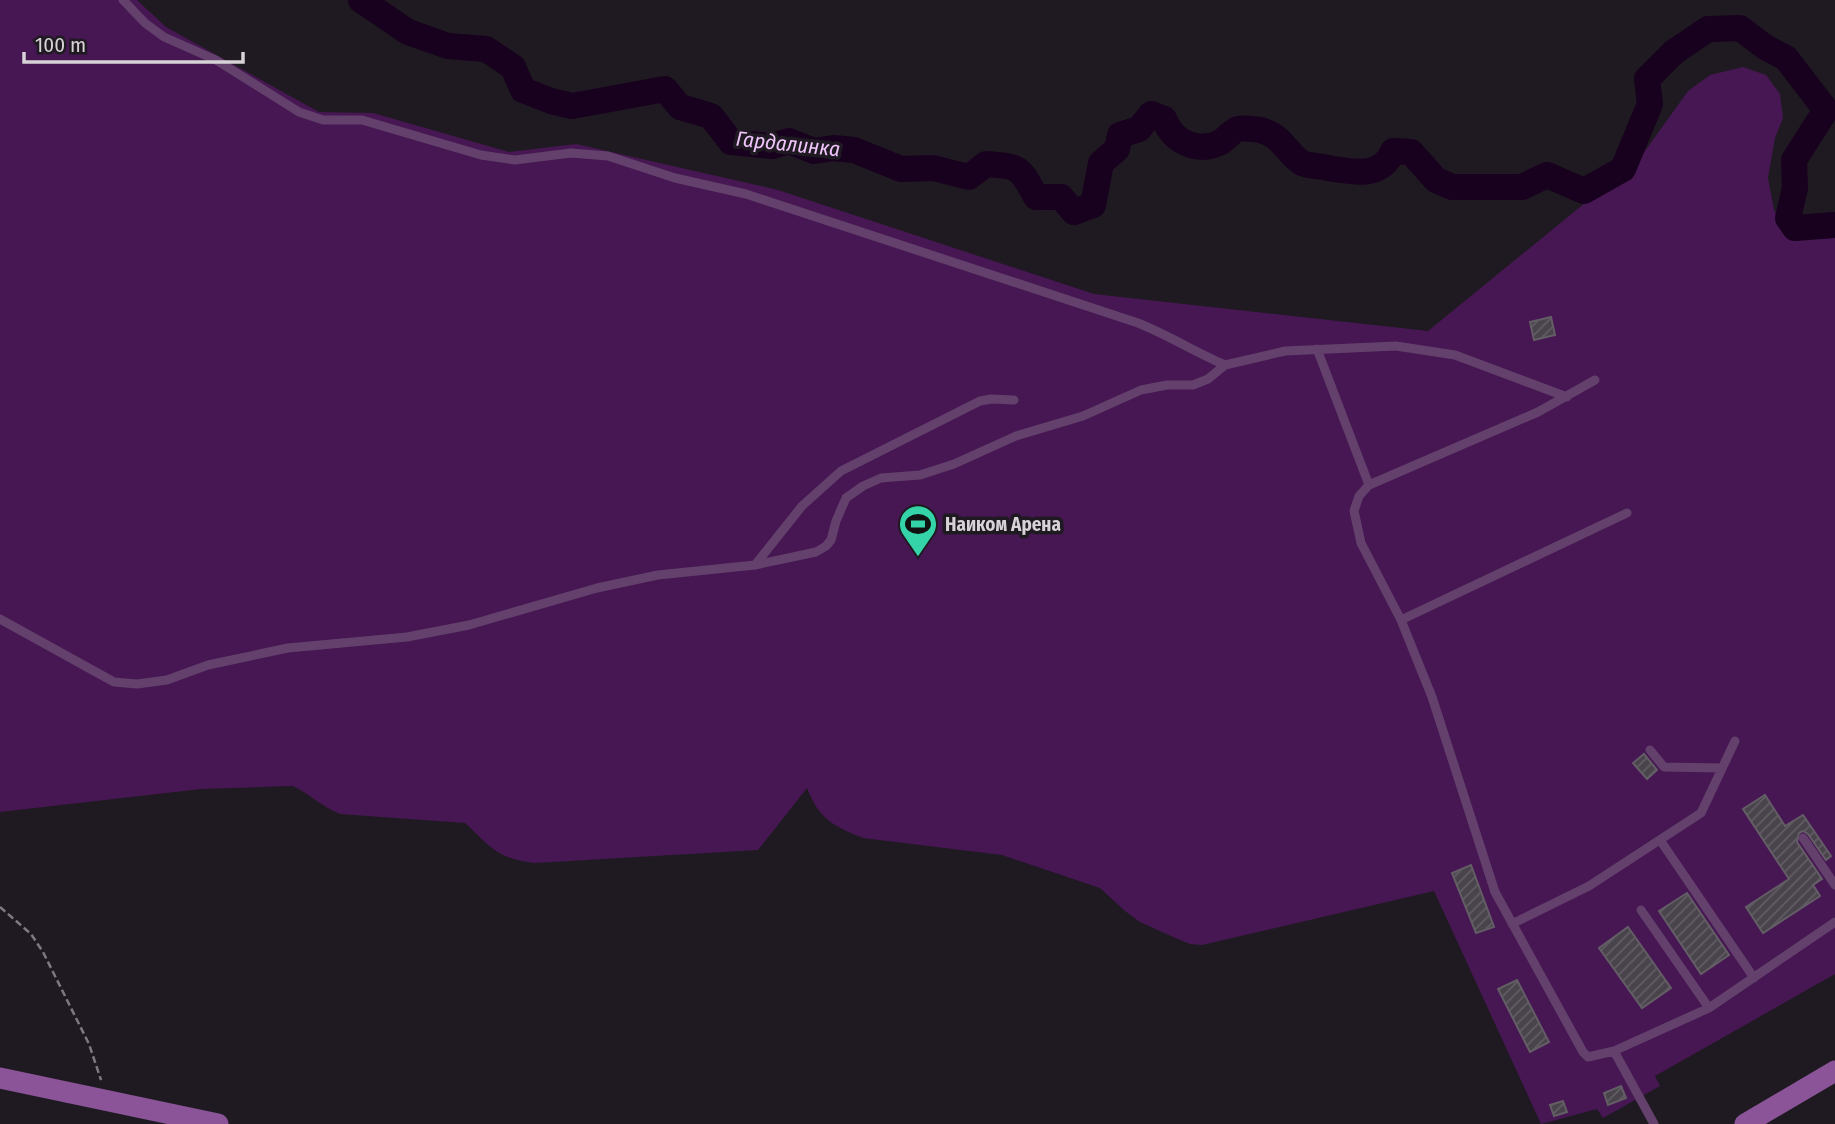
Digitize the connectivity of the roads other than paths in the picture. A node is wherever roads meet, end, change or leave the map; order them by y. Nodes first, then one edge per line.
1 (123, 0) edge
2 (1317, 349) junction
3 (1225, 365) junction
4 (1595, 380) dead end
5 (1567, 397) junction
6 (1014, 400) dead end
7 (1369, 485) junction
8 (1627, 513) dead end
9 (755, 565) junction
10 (0, 619) edge
11 (1401, 620) junction
12 (1735, 741) dead end
13 (1650, 750) dead end
14 (1722, 768) junction
15 (1803, 838) dead end
16 (1660, 841) junction
17 (1835, 885) edge
18 (1641, 910) dead end
19 (1835, 922) edge
20 (1512, 923) junction
21 (1754, 978) junction
22 (1709, 1008) junction
23 (1614, 1051) junction
24 (1835, 1071) edge
25 (0, 1078) edge
26 (218, 1124) edge
27 (1654, 1124) edge
28 (1745, 1124) edge

1 - 3 lane
2 - 3 lane
2 - 5 lane
2 - 7 lane
3 - 9 lane
4 - 5 lane
5 - 7 lane
6 - 9 lane
7 - 11 lane
8 - 11 lane
9 - 10 lane
11 - 20 lane
12 - 14 lane
13 - 14 lane
14 - 16 lane
15 - 17 lane
16 - 20 lane
16 - 21 lane
18 - 22 lane
19 - 21 lane
20 - 23 lane
21 - 22 lane
22 - 23 lane
23 - 27 lane
24 - 28 street
25 - 26 street

